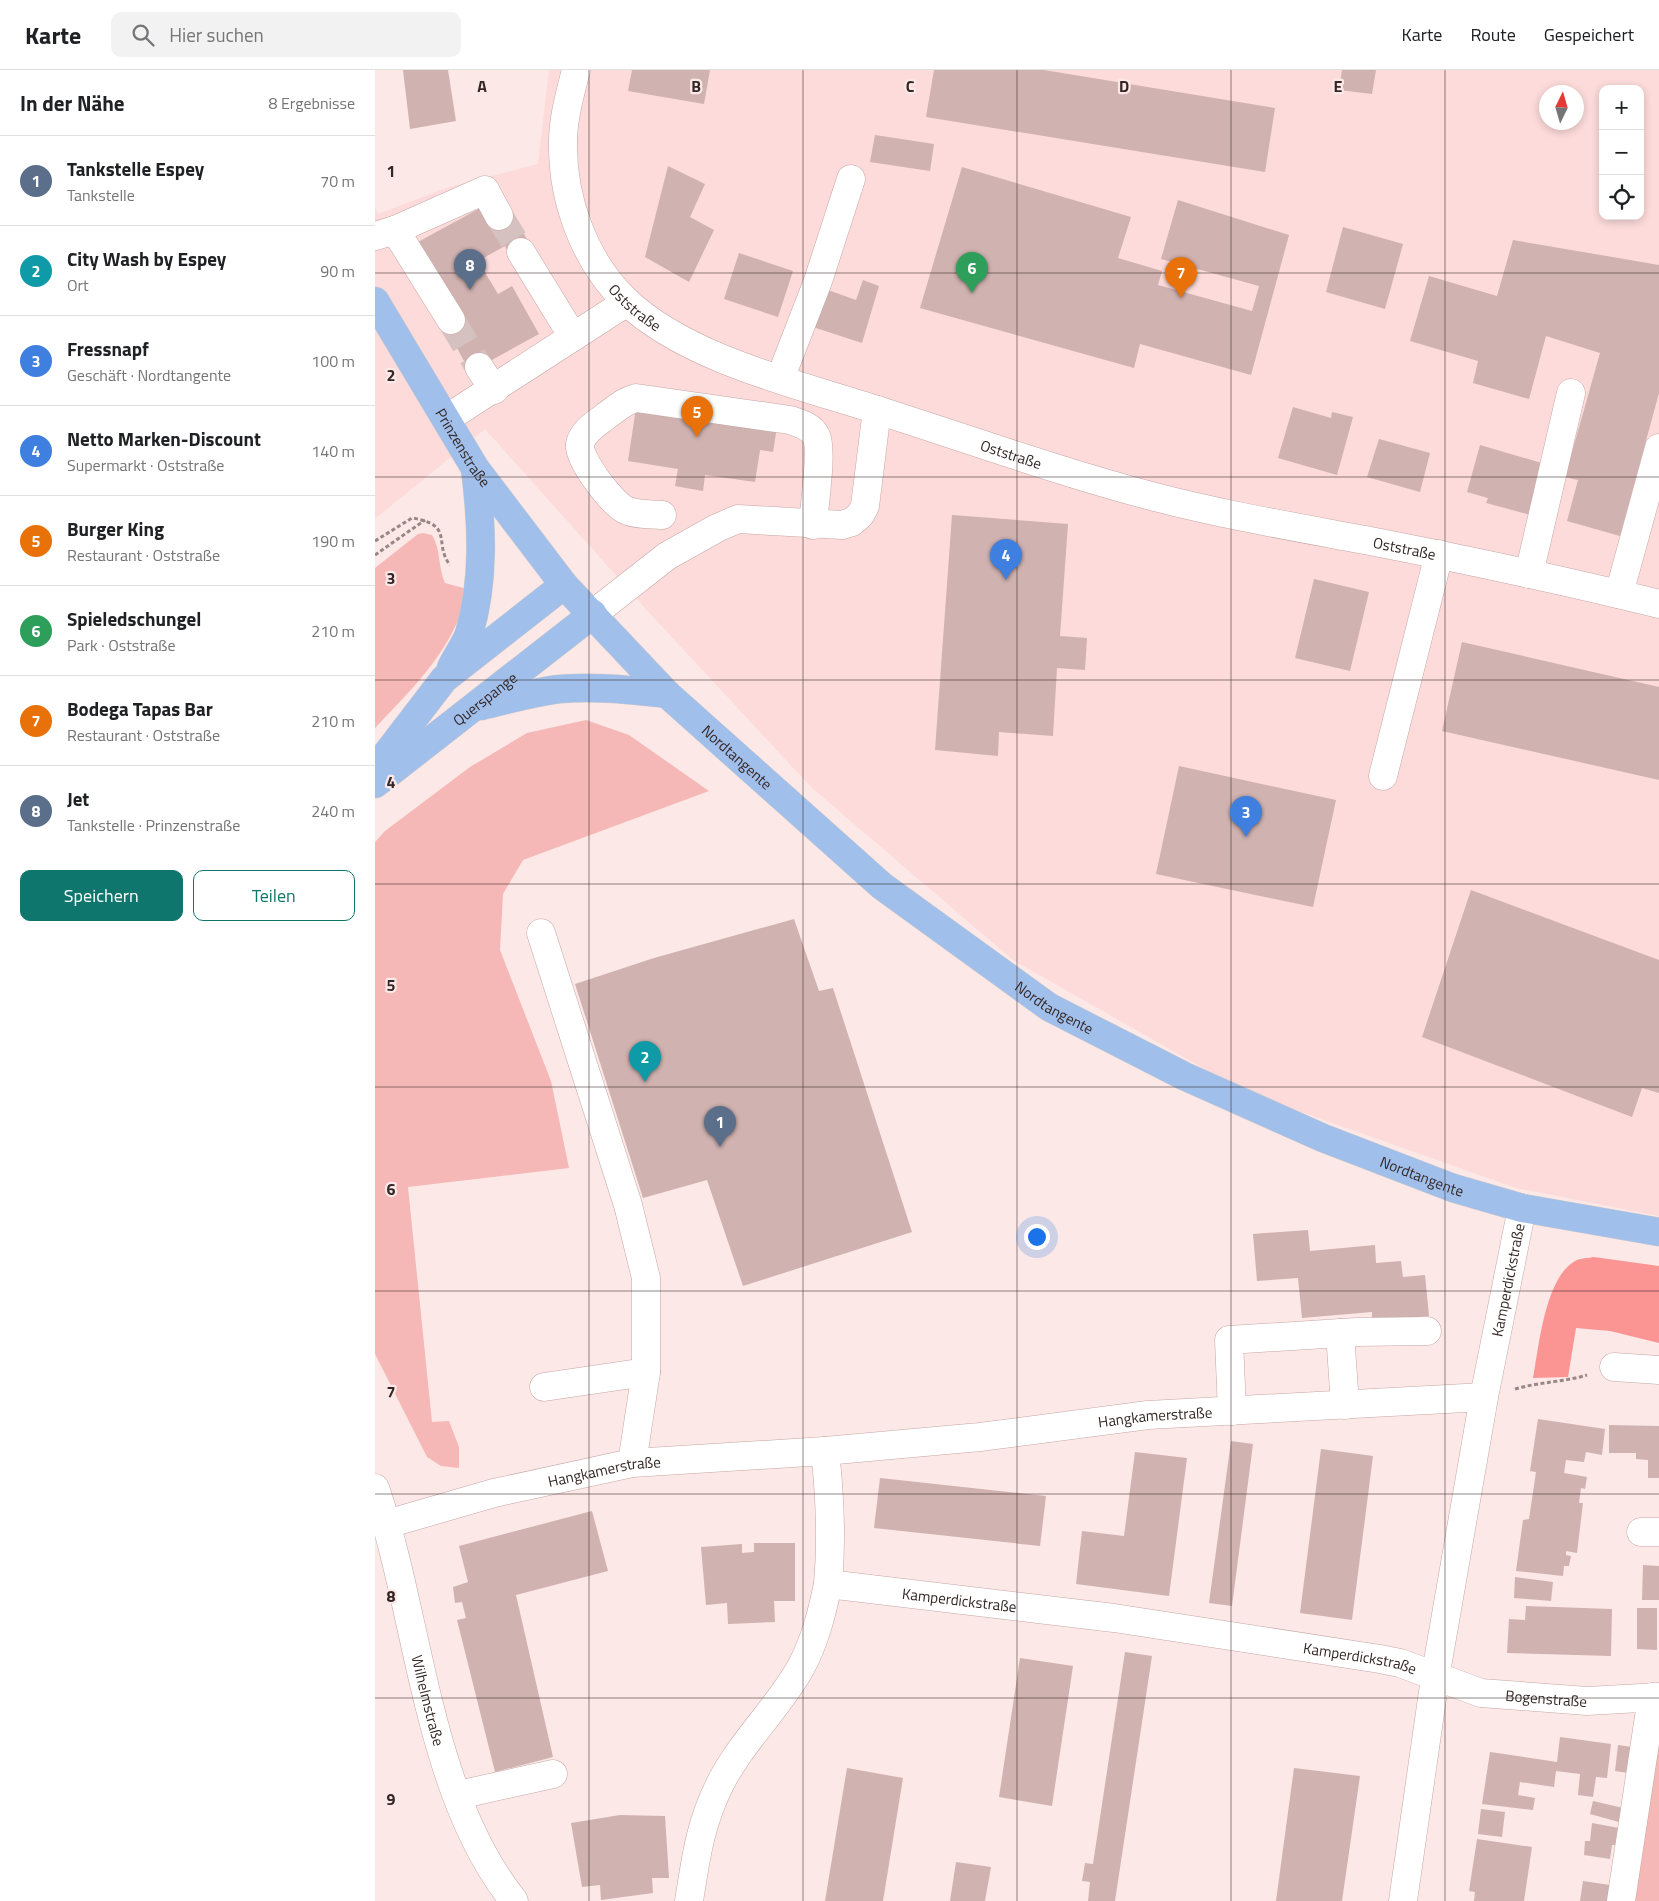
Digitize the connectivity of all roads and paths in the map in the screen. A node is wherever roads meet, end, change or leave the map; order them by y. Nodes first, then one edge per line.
1 (576, 70) edge
2 (851, 179) dead end
3 (499, 216) tunnel mouth
4 (385, 233) edge
5 (521, 252) tunnel mouth
6 (375, 301) edge
7 (627, 302) junction
8 (451, 320) tunnel mouth
9 (573, 336) junction
10 (479, 367) tunnel mouth
11 (781, 379) junction
12 (494, 390) junction
13 (1571, 393) dead end
14 (877, 410) junction
15 (446, 419) junction
16 (1659, 448) edge
17 (475, 468) junction
18 (662, 515) dead end
19 (813, 525) junction
20 (375, 541) edge
21 (1439, 554) junction
22 (375, 555) edge
23 (1529, 574) junction
24 (564, 585) junction
25 (1619, 594) junction
26 (1659, 604) edge
27 (593, 614) junction
28 (444, 679) junction
29 (667, 694) junction
30 (468, 710) junction
31 (375, 769) edge
32 (1383, 776) dead end
33 (375, 784) edge
34 (541, 933) dead end
35 (1522, 1208) junction
36 (1659, 1232) edge
37 (1427, 1331) dead end
38 (1341, 1333) junction
39 (1614, 1366) joint
40 (1659, 1370) edge
41 (645, 1372) junction
42 (544, 1386) dead end
43 (1484, 1397) junction
44 (1345, 1405) junction
45 (1231, 1411) junction
46 (825, 1451) junction
47 (632, 1462) junction
48 (375, 1488) edge
49 (387, 1524) junction
50 (828, 1584) junction
51 (1435, 1678) junction
52 (1655, 1697) edge
53 (553, 1774) dead end
54 (458, 1796) junction
55 (514, 1901) edge
56 (689, 1901) edge
57 (1403, 1901) edge
58 (1621, 1901) edge

1 - 7 street, Oststraße
2 - 11 street
3 - 4 street
4 - 8 street
5 - 9 street
6 - 15 main road, Prinzenstraße
7 - 9 street
7 - 11 street, Oststraße
9 - 12 street
10 - 12 street
11 - 14 street, Oststraße
12 - 15 street
13 - 23 street
14 - 19 street
14 - 21 street, Oststraße
15 - 17 main road, Prinzenstraße
16 - 25 street
17 - 24 main road, Prinzenstraße
17 - 28 main road
18 - 19 street
19 - 27 street
20 - 22 path
21 - 23 street, Oststraße
21 - 32 street
23 - 25 street, Oststraße
24 - 27 main road, Nordtangente
24 - 28 main road
25 - 26 street, Oststraße
27 - 29 main road, Nordtangente
27 - 30 main road, Querspange
28 - 31 main road
29 - 30 main road
29 - 35 main road, Nordtangente
30 - 33 main road, Querspange
34 - 41 street
35 - 36 main road, Nordtangente
35 - 43 street, Kamperdickstraße
37 - 38 street
38 - 44 street
38 - 45 street
39 - 40 street
39 - 43 path
41 - 42 street
41 - 47 street
43 - 44 street, Hangkamerstraße
43 - 51 street, Kamperdickstraße
44 - 45 street, Hangkamerstraße
45 - 46 street, Hangkamerstraße
46 - 47 street, Hangkamerstraße
46 - 50 street
47 - 49 street, Hangkamerstraße
48 - 49 street, Wilhelmstraße
49 - 54 street, Wilhelmstraße
50 - 51 street, Kamperdickstraße
50 - 56 street
51 - 52 street, Bogenstraße
51 - 57 street, Kamperdickstraße
52 - 58 street
53 - 54 street
54 - 55 street, Wilhelmstraße

